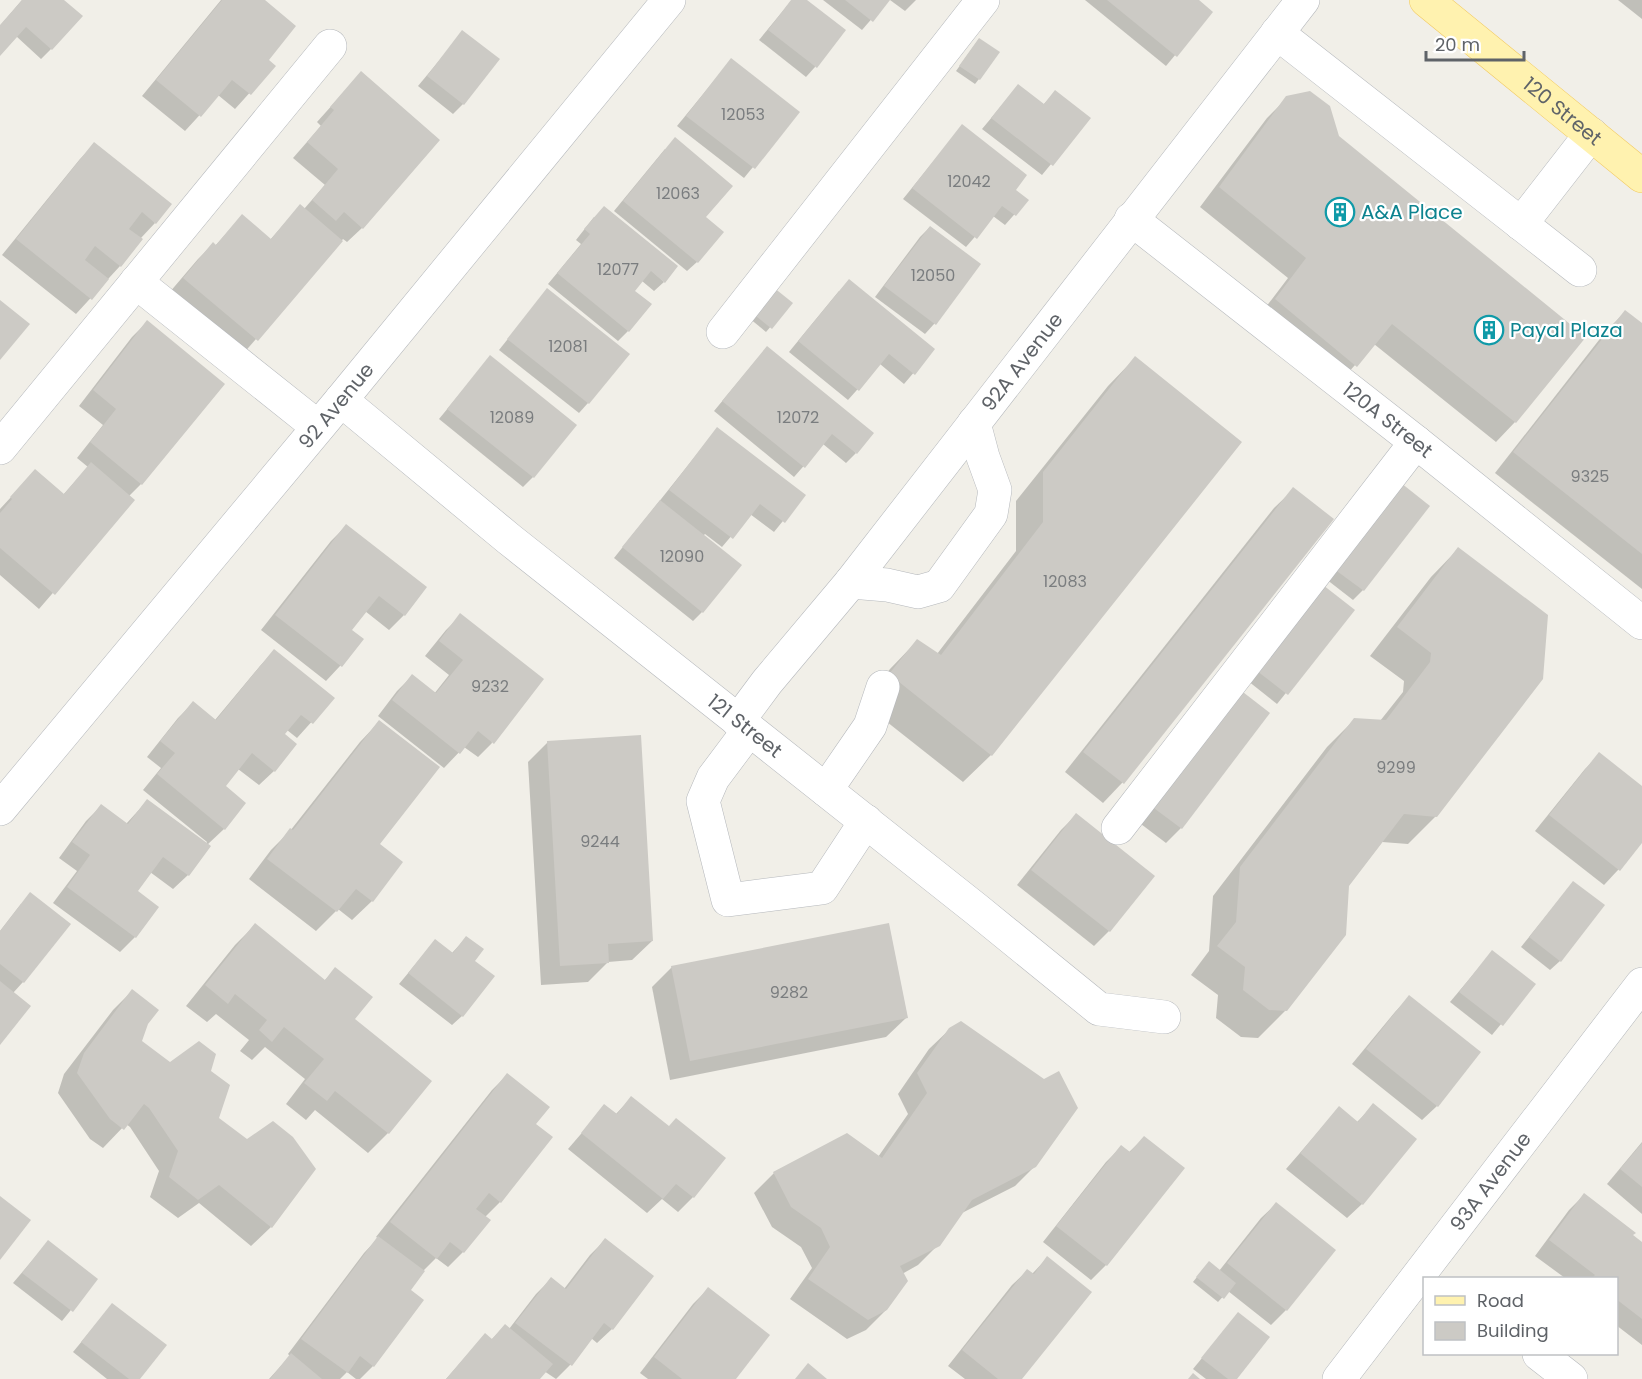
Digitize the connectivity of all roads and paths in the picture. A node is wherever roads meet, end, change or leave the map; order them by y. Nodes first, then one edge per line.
1 (669, 0) edge
2 (983, 0) edge
3 (1426, 0) edge
4 (1285, 12) edge
5 (330, 46) dead end
6 (1591, 134) junction
7 (1642, 176) edge
8 (1131, 219) junction
9 (1521, 224) junction
10 (1580, 270) dead end
11 (136, 282) junction
12 (723, 332) dead end
13 (341, 400) junction
14 (974, 423) junction
15 (318, 427) junction
16 (1416, 442) junction
17 (0, 448) edge
18 (851, 582) junction
19 (1642, 623) edge
20 (883, 687) dead end
21 (743, 725) junction
22 (826, 790) junction
23 (0, 808) edge
24 (866, 821) junction
25 (1118, 828) dead end
26 (1642, 984) edge
27 (1164, 1017) dead end
28 (1436, 1272) edge
29 (1423, 1286) edge
30 (1541, 1355) edge
31 (1339, 1379) edge
32 (1571, 1379) edge

1 - 13 street, 92 Avenue
2 - 12 street
3 - 6 main road, 120 Street
4 - 8 street, 92A Avenue
4 - 9 street
5 - 11 street
6 - 7 main road, 120 Street
6 - 9 street
8 - 14 street, 92A Avenue
8 - 16 street, 120A Street
9 - 10 street
11 - 15 street
11 - 17 street
13 - 15 street, 92 Avenue
13 - 21 street, 121 Street
14 - 18 street, 92A Avenue
14 - 18 street
15 - 23 street, 92 Avenue
16 - 19 street, 120A Street
16 - 25 street
18 - 21 street, 92A Avenue
20 - 22 street
21 - 22 street, 121 Street
21 - 24 street, 92A Avenue
22 - 24 street, 121 Street
24 - 27 street, 121 Street
26 - 28 street, 93A Avenue
29 - 31 street, 93A Avenue
30 - 32 street

